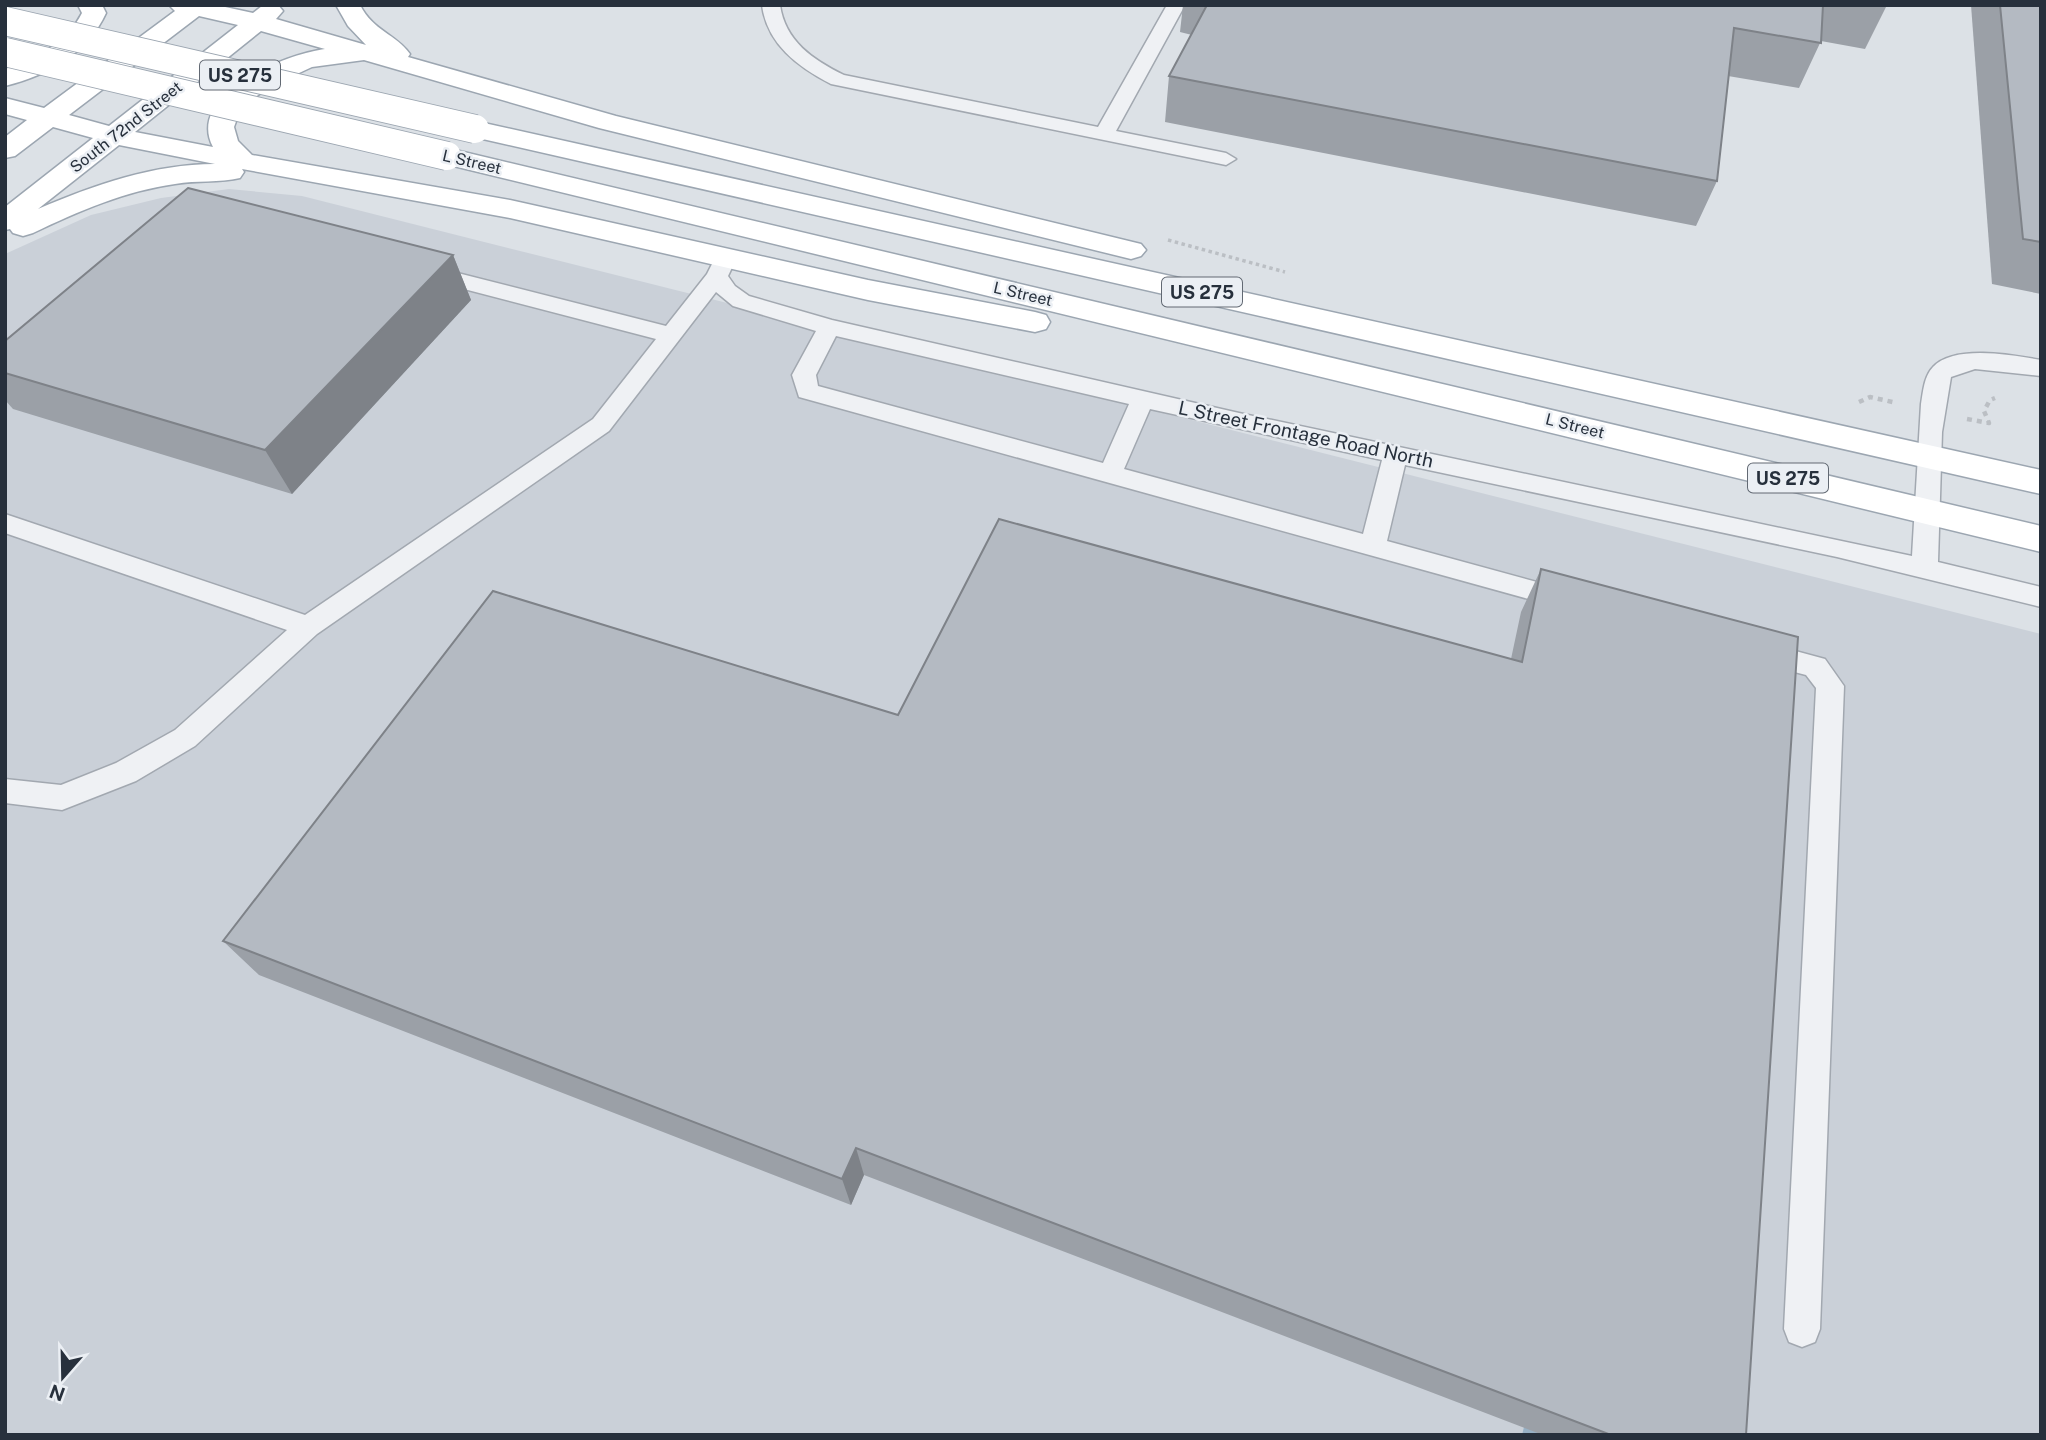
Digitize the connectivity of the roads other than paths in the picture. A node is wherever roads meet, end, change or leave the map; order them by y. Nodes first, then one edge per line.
1 (90, 5) edge
2 (348, 5) edge
3 (771, 5) edge
4 (1176, 5) edge
5 (191, 6) edge
6 (268, 13) edge
7 (5, 21) edge
8 (5, 52) edge
9 (377, 56) junction
10 (429, 71) junction
11 (5, 78) edge
12 (5, 106) edge
13 (48, 118) junction
14 (1104, 134) junction
15 (116, 136) junction
16 (5, 150) edge
17 (1226, 159) dead end
18 (243, 161) junction
19 (313, 175) junction
20 (5, 221) edge
21 (5, 236) edge
22 (721, 267) junction
23 (410, 268) edge
24 (829, 327) junction
25 (671, 335) junction
26 (1435, 344) junction
27 (2041, 368) edge
28 (1392, 382) junction
29 (1143, 399) junction
30 (1395, 454) junction
31 (1929, 456) junction
32 (1110, 474) junction
33 (2041, 482) edge
34 (1926, 511) junction
35 (5, 523) edge
36 (2041, 539) edge
37 (1373, 546) junction
38 (1925, 568) junction
39 (2041, 597) edge
40 (1588, 605) edge
41 (308, 627) junction
42 (1735, 645) edge
43 (5, 791) edge
44 (1802, 1329) dead end

1 - 11 main road
2 - 10 main road
3 - 14 lane
4 - 14 lane
5 - 6 main road
5 - 13 main road
6 - 9 main road
6 - 15 main road, South 72nd Street
7 - 26 main road, L Street / US 275, bridge
8 - 28 main road, L Street / US 275, bridge
9 - 10 main road
9 - 18 main road
10 - 26 main road
12 - 13 main road
13 - 15 main road
13 - 16 main road
14 - 17 lane
15 - 18 main road
15 - 20 main road, South 72nd Street
18 - 19 main road
19 - 21 main road
19 - 22 main road
22 - 24 lane, L Street Frontage Road North
22 - 25 lane
22 - 28 main road
23 - 25 lane
24 - 29 lane, L Street Frontage Road North
24 - 32 lane
25 - 41 lane
26 - 31 main road, L Street / US 275
27 - 31 lane
28 - 34 main road, L Street / US 275
29 - 30 lane, L Street Frontage Road North
29 - 32 lane
30 - 37 lane
30 - 38 lane, L Street Frontage Road North
31 - 33 main road, L Street / US 275
31 - 34 lane
32 - 37 lane
34 - 36 main road, L Street / US 275
34 - 38 lane
35 - 41 lane
37 - 40 lane
38 - 39 lane, L Street Frontage Road North
41 - 43 lane
42 - 44 lane

